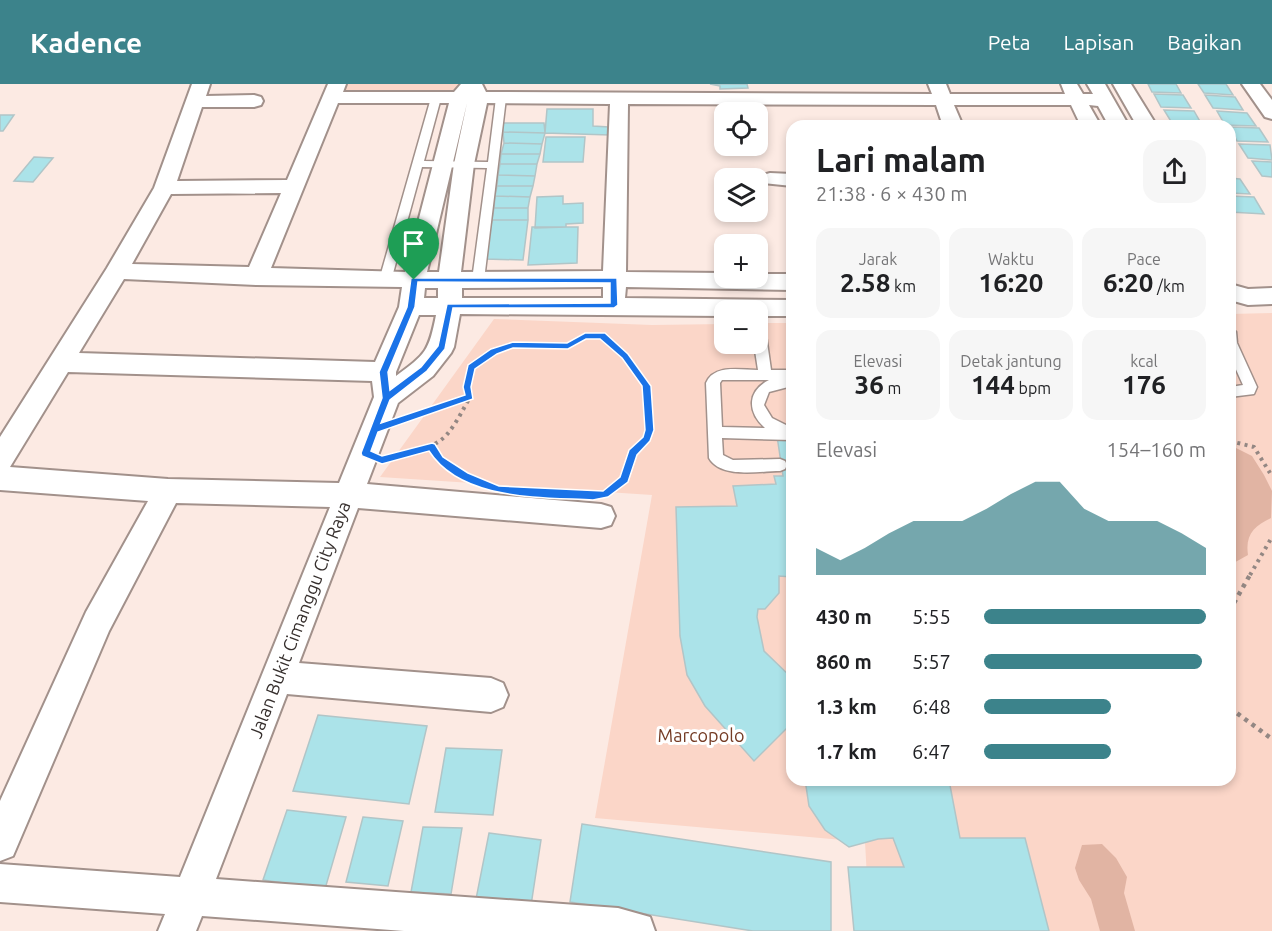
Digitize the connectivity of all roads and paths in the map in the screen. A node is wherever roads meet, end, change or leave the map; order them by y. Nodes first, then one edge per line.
1 (1122, 84) edge
2 (1251, 84) edge
3 (334, 91) edge
4 (471, 91) edge
5 (686, 91) edge
6 (940, 92) edge
7 (1073, 92) edge
8 (1100, 92) edge
9 (198, 93) edge
10 (436, 98) junction
11 (501, 98) junction
12 (620, 99) junction
13 (254, 102) dead end
14 (1272, 113) edge
15 (951, 120) edge
16 (1087, 120) edge
17 (1116, 120) edge
18 (1143, 120) edge
19 (416, 164) junction
20 (453, 164) junction
21 (493, 165) junction
22 (770, 179) dead end
23 (786, 180) edge
24 (294, 186) junction
25 (164, 188) junction
26 (117, 271) junction
27 (256, 277) junction
28 (386, 278) junction
29 (414, 280) junction
30 (450, 280) junction
31 (478, 280) junction
32 (614, 280) junction
33 (786, 282) edge
34 (1272, 296) edge
35 (1236, 298) edge
36 (614, 305) junction
37 (450, 306) junction
38 (411, 307) junction
39 (786, 309) edge
40 (714, 311) edge
41 (768, 311) edge
42 (1236, 353) edge
43 (762, 354) edge
44 (60, 362) junction
45 (765, 375) junction
46 (786, 378) edge
47 (786, 380) edge
48 (385, 385) junction
49 (1236, 392) edge
50 (470, 397) junction
51 (715, 432) junction
52 (786, 432) edge
53 (786, 434) edge
54 (370, 441) junction
55 (1236, 442) edge
56 (432, 447) junction
57 (0, 460) edge
58 (780, 465) dead end
59 (1270, 472) dead end
60 (0, 478) edge
61 (473, 479) dead end
62 (168, 491) junction
63 (349, 495) junction
64 (603, 505) joint
65 (1272, 537) edge
66 (1236, 595) edge
67 (279, 677) junction
68 (491, 695) dead end
69 (1236, 712) edge
70 (1272, 739) edge
71 (0, 843) edge
72 (0, 883) edge
73 (190, 895) junction
74 (624, 930) edge
75 (177, 931) edge

1 - 18 street
2 - 14 street
3 - 10 street
3 - 24 street
4 - 10 street
4 - 11 street
4 - 20 street
5 - 6 street
5 - 12 street
6 - 7 street
6 - 15 street
7 - 8 street
7 - 16 street
8 - 17 street
9 - 13 street
9 - 25 street
10 - 19 lane
11 - 12 street
11 - 21 lane
12 - 32 street
19 - 20 lane
19 - 28 lane
20 - 21 lane
20 - 29 street, Jalan Bukit Cimanggu City Raya
20 - 30 street
21 - 31 lane
22 - 23 street
24 - 25 street
24 - 27 street
25 - 26 street
26 - 27 street
26 - 44 street
27 - 28 street
28 - 29 street
29 - 30 street
29 - 38 street, Jalan Bukit Cimanggu City Raya
30 - 31 street
30 - 37 street
31 - 32 street
32 - 33 street
32 - 36 street
34 - 35 street
36 - 37 street
36 - 40 street
37 - 38 street
37 - 48 street
38 - 48 street, Jalan Bukit Cimanggu City Raya
39 - 41 street
42 - 49 lane
43 - 45 lane
44 - 48 street
44 - 57 street
45 - 46 lane
45 - 51 lane
47 - 52 lane
48 - 54 street, Jalan Bukit Cimanggu City Raya
50 - 54 path
50 - 56 path
50 - 64 path
51 - 53 lane
51 - 58 lane
54 - 56 path
54 - 63 street, Jalan Bukit Cimanggu City Raya
55 - 59 path
56 - 61 path
60 - 62 street
62 - 63 street
62 - 71 street
63 - 64 street
63 - 67 street, Jalan Bukit Cimanggu City Raya
65 - 66 path
67 - 68 street
67 - 73 street, Jalan Bukit Cimanggu City Raya
69 - 70 path
72 - 73 street
73 - 74 street
73 - 75 street, Jalan Bukit Cimanggu City Raya

